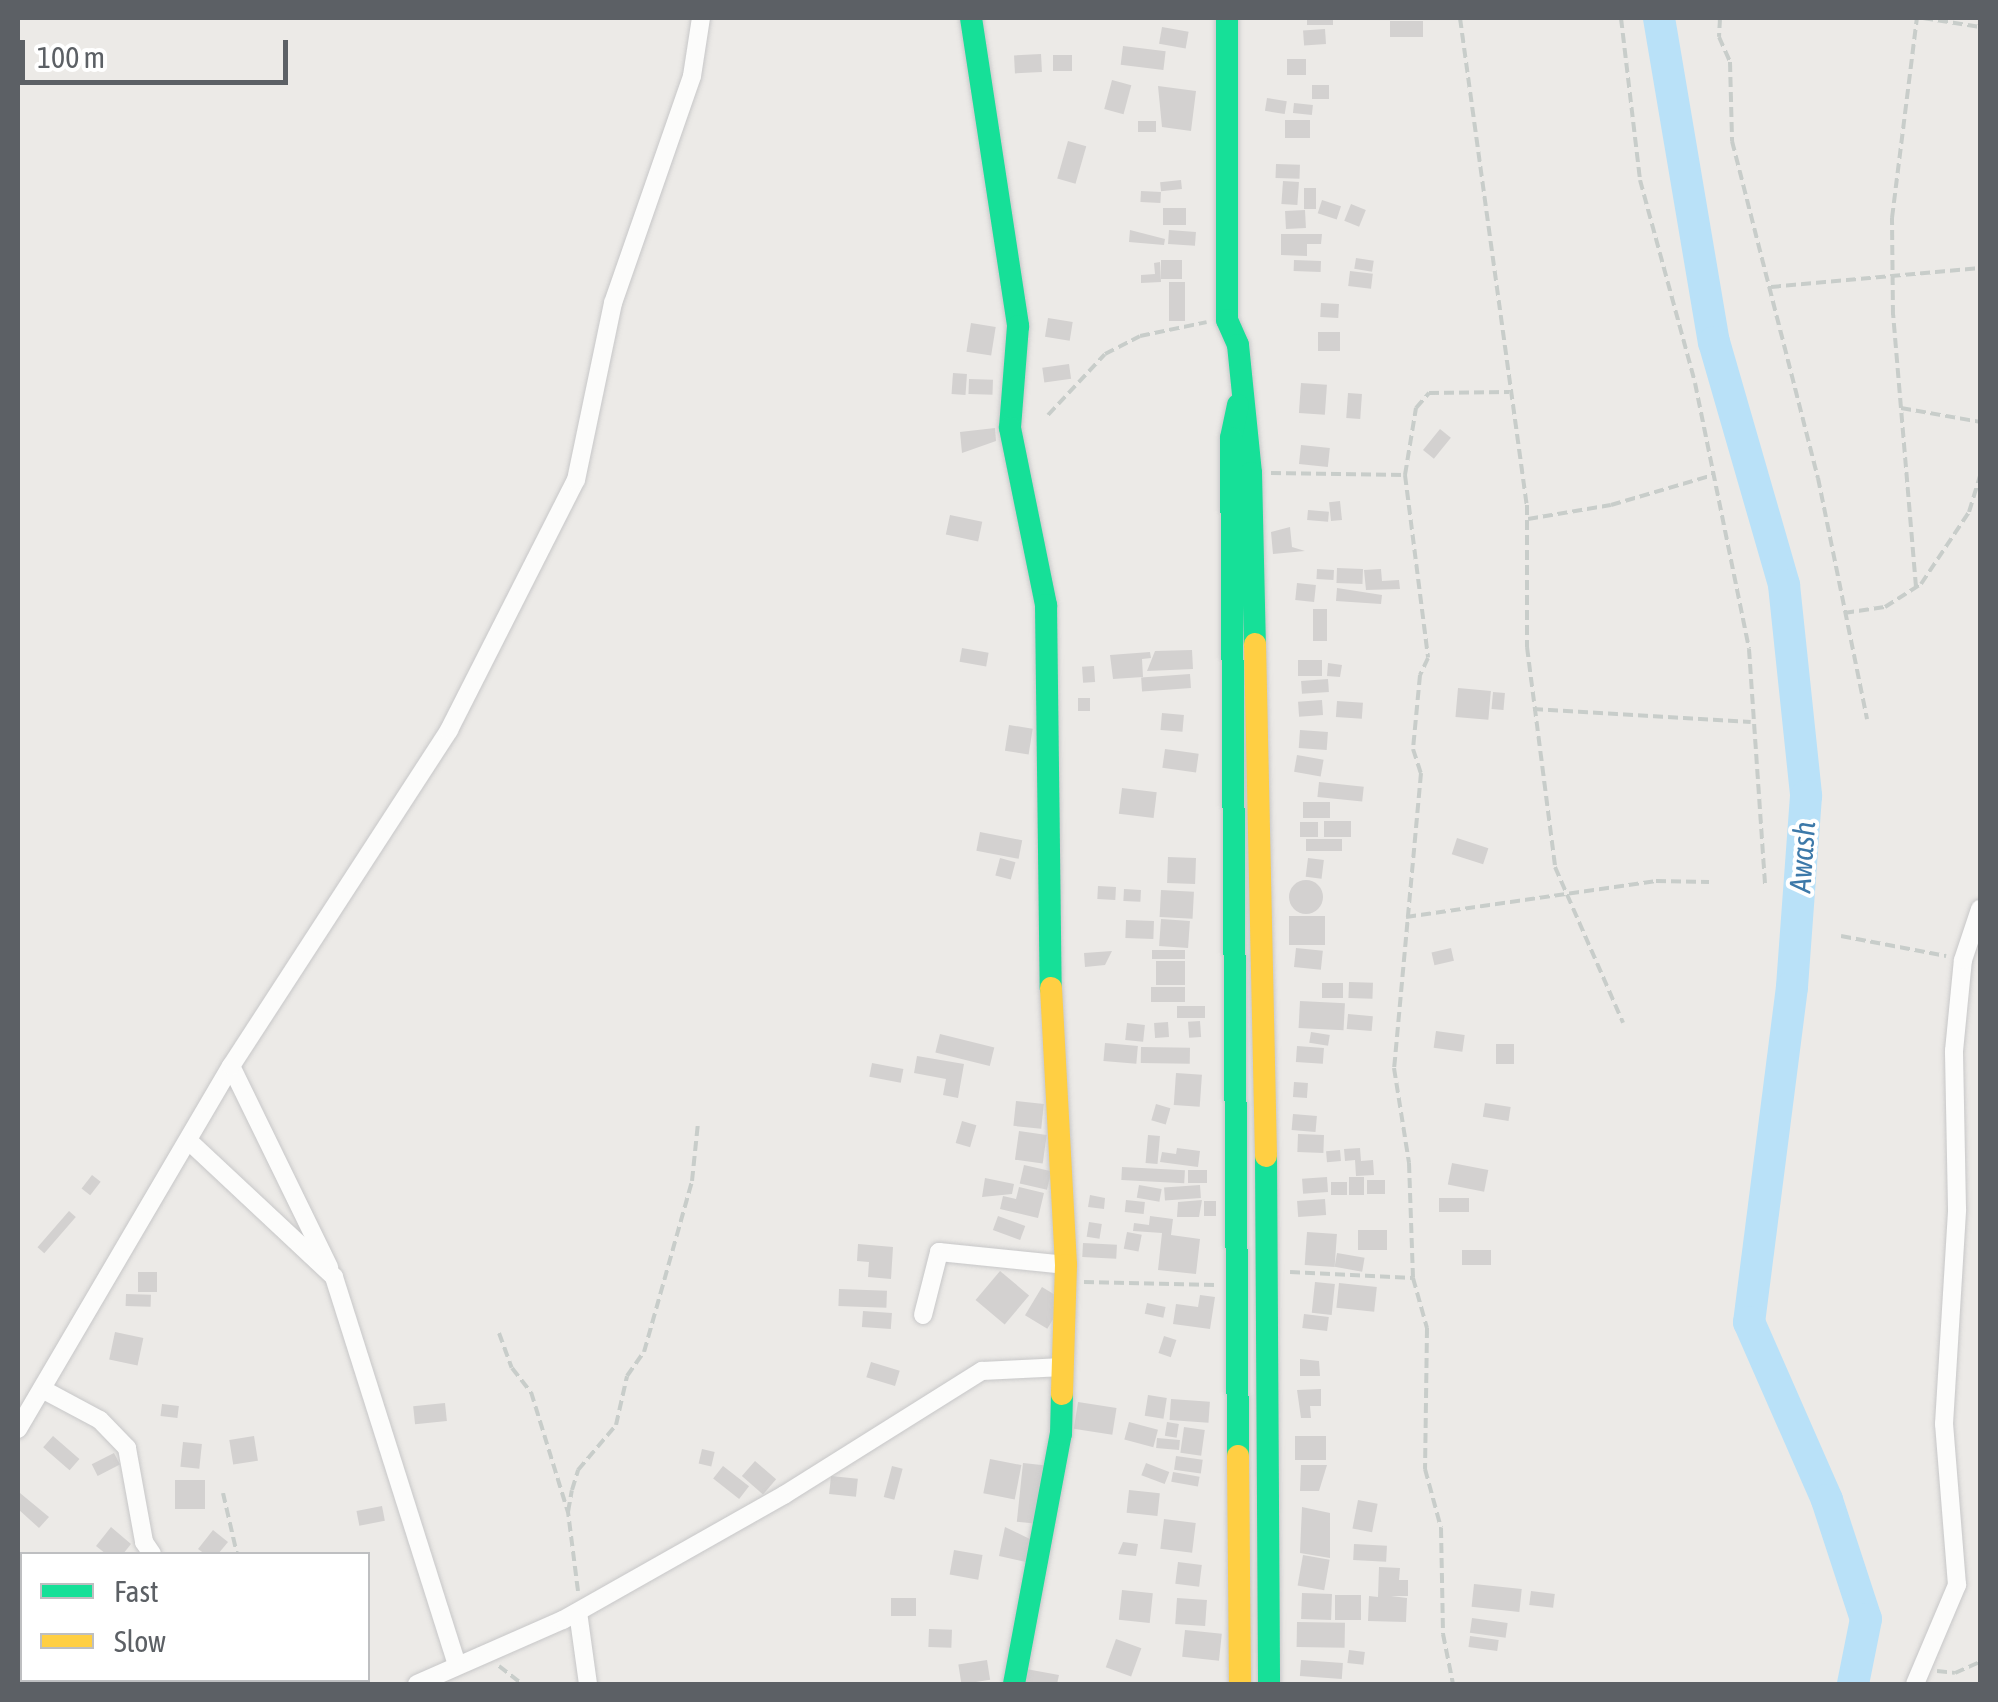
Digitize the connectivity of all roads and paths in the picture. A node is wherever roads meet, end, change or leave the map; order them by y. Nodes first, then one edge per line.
1 (701, 18) edge
2 (971, 18) edge
3 (1227, 18) edge
4 (1460, 18) edge
5 (1621, 18) edge
6 (1720, 18) edge
7 (1920, 18) edge
8 (1980, 27) edge
9 (1980, 268) edge
10 (1892, 276) junction
11 (1770, 287) junction
12 (1227, 320) junction
13 (1509, 392) junction
14 (1240, 400) junction
15 (1900, 408) junction
16 (1048, 415) dead end
17 (1980, 422) edge
18 (1251, 473) junction
19 (1405, 475) junction
20 (1712, 475) junction
21 (1980, 476) edge
22 (1527, 519) junction
23 (1916, 587) junction
24 (1844, 613) junction
25 (1533, 710) junction
26 (1867, 720) dead end
27 (1751, 722) junction
28 (1709, 882) dead end
29 (1764, 884) dead end
30 (1564, 898) junction
31 (1980, 909) edge
32 (1406, 916) junction
33 (1841, 936) dead end
34 (1964, 960) junction
35 (1622, 1024) dead end
36 (231, 1066) junction
37 (698, 1123) dead end
38 (191, 1144) junction
39 (1268, 1272) junction
40 (1066, 1273) junction
41 (334, 1277) junction
42 (1413, 1278) junction
43 (1234, 1286) junction
44 (923, 1314) dead end
45 (498, 1333) dead end
46 (1063, 1367) junction
47 (42, 1389) junction
48 (18, 1429) edge
49 (223, 1493) dead end
50 (568, 1512) junction
51 (143, 1550) edge
52 (237, 1552) edge
53 (578, 1612) junction
54 (456, 1662) junction
55 (1980, 1662) edge
56 (1916, 1677) edge
57 (418, 1684) edge
58 (588, 1684) edge
59 (1014, 1684) edge
60 (1240, 1684) edge
61 (1269, 1684) edge
62 (1453, 1684) edge

1 - 36 street
2 - 40 main road
3 - 12 main road
4 - 13 path
5 - 20 path
6 - 11 path
7 - 8 path
7 - 10 path
9 - 10 path
10 - 11 path
10 - 15 path
11 - 24 path
12 - 14 main road
12 - 16 path
13 - 19 path
13 - 22 path
14 - 18 main road
14 - 43 main road
15 - 17 path
15 - 23 path
18 - 19 path
18 - 39 main road
19 - 32 path
20 - 22 path
20 - 27 path
21 - 23 path
22 - 25 path
23 - 24 path
24 - 26 path
25 - 27 path
25 - 30 path
27 - 29 path
28 - 30 path
30 - 32 path
30 - 35 path
31 - 34 street
32 - 42 path
33 - 34 path
34 - 56 street
36 - 38 street
36 - 41 street
37 - 50 path
38 - 41 street
38 - 47 street
39 - 42 path
39 - 61 main road
40 - 43 path
40 - 44 street
40 - 46 main road
41 - 54 street
42 - 62 path
43 - 60 main road
45 - 50 path
46 - 53 street
46 - 59 main road
47 - 48 street
47 - 51 street
49 - 52 path
50 - 53 path
53 - 54 street
53 - 58 street
54 - 57 street
55 - 56 path

